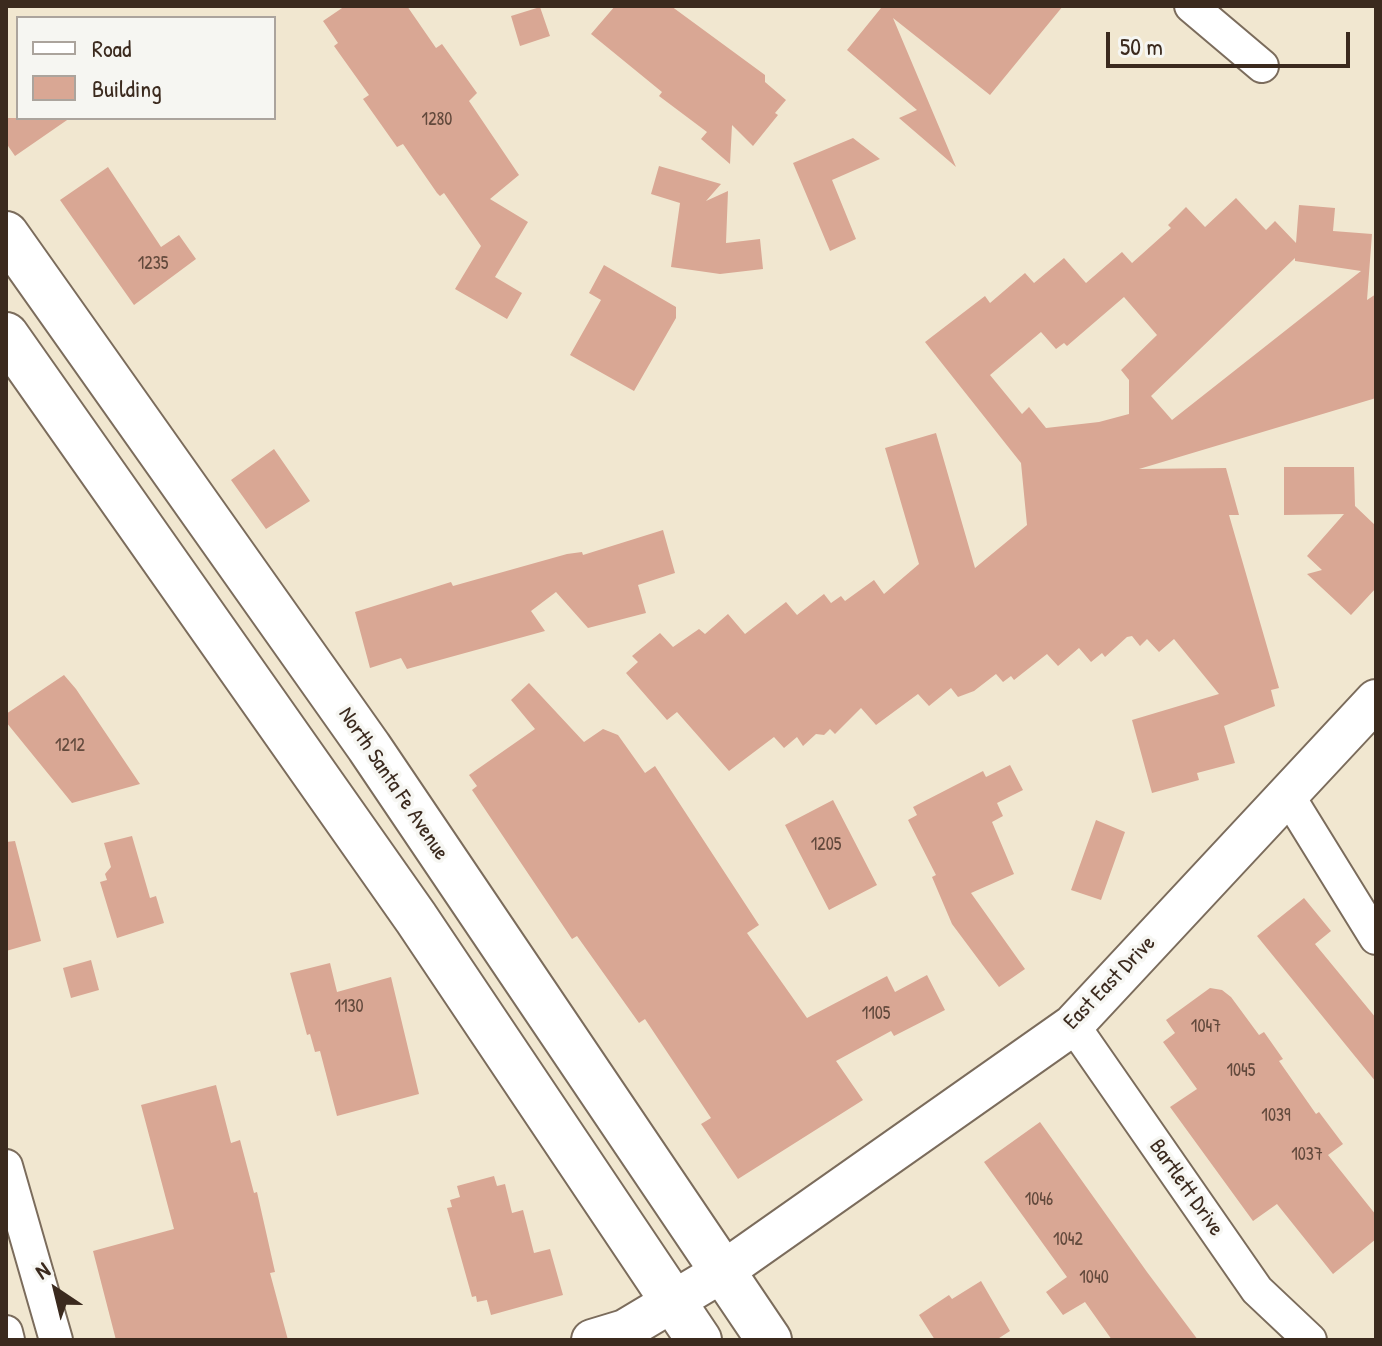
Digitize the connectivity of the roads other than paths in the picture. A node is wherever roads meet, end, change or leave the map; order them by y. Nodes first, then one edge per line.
1 (1191, 6) edge
2 (1262, 66) dead end
3 (6, 234) edge
4 (6, 335) edge
5 (1376, 700) edge
6 (1287, 794) junction
7 (1376, 938) edge
8 (1073, 1025) junction
9 (6, 1166) edge
10 (722, 1272) junction
11 (672, 1301) junction
12 (6, 1332) edge
13 (8, 1340) edge
14 (56, 1340) edge
15 (592, 1340) edge
16 (699, 1340) edge
17 (769, 1340) edge
18 (1310, 1340) edge

1 - 2 street
3 - 10 main road, North Santa Fe Avenue
4 - 11 main road
5 - 6 street, East East Drive
6 - 7 street
6 - 8 street, East East Drive
8 - 10 street, East East Drive
8 - 18 street, Bartlett Drive
9 - 14 street
10 - 11 street, East East Drive
10 - 17 main road, North Santa Fe Avenue
11 - 15 street, East East Drive
11 - 16 main road
12 - 13 street

